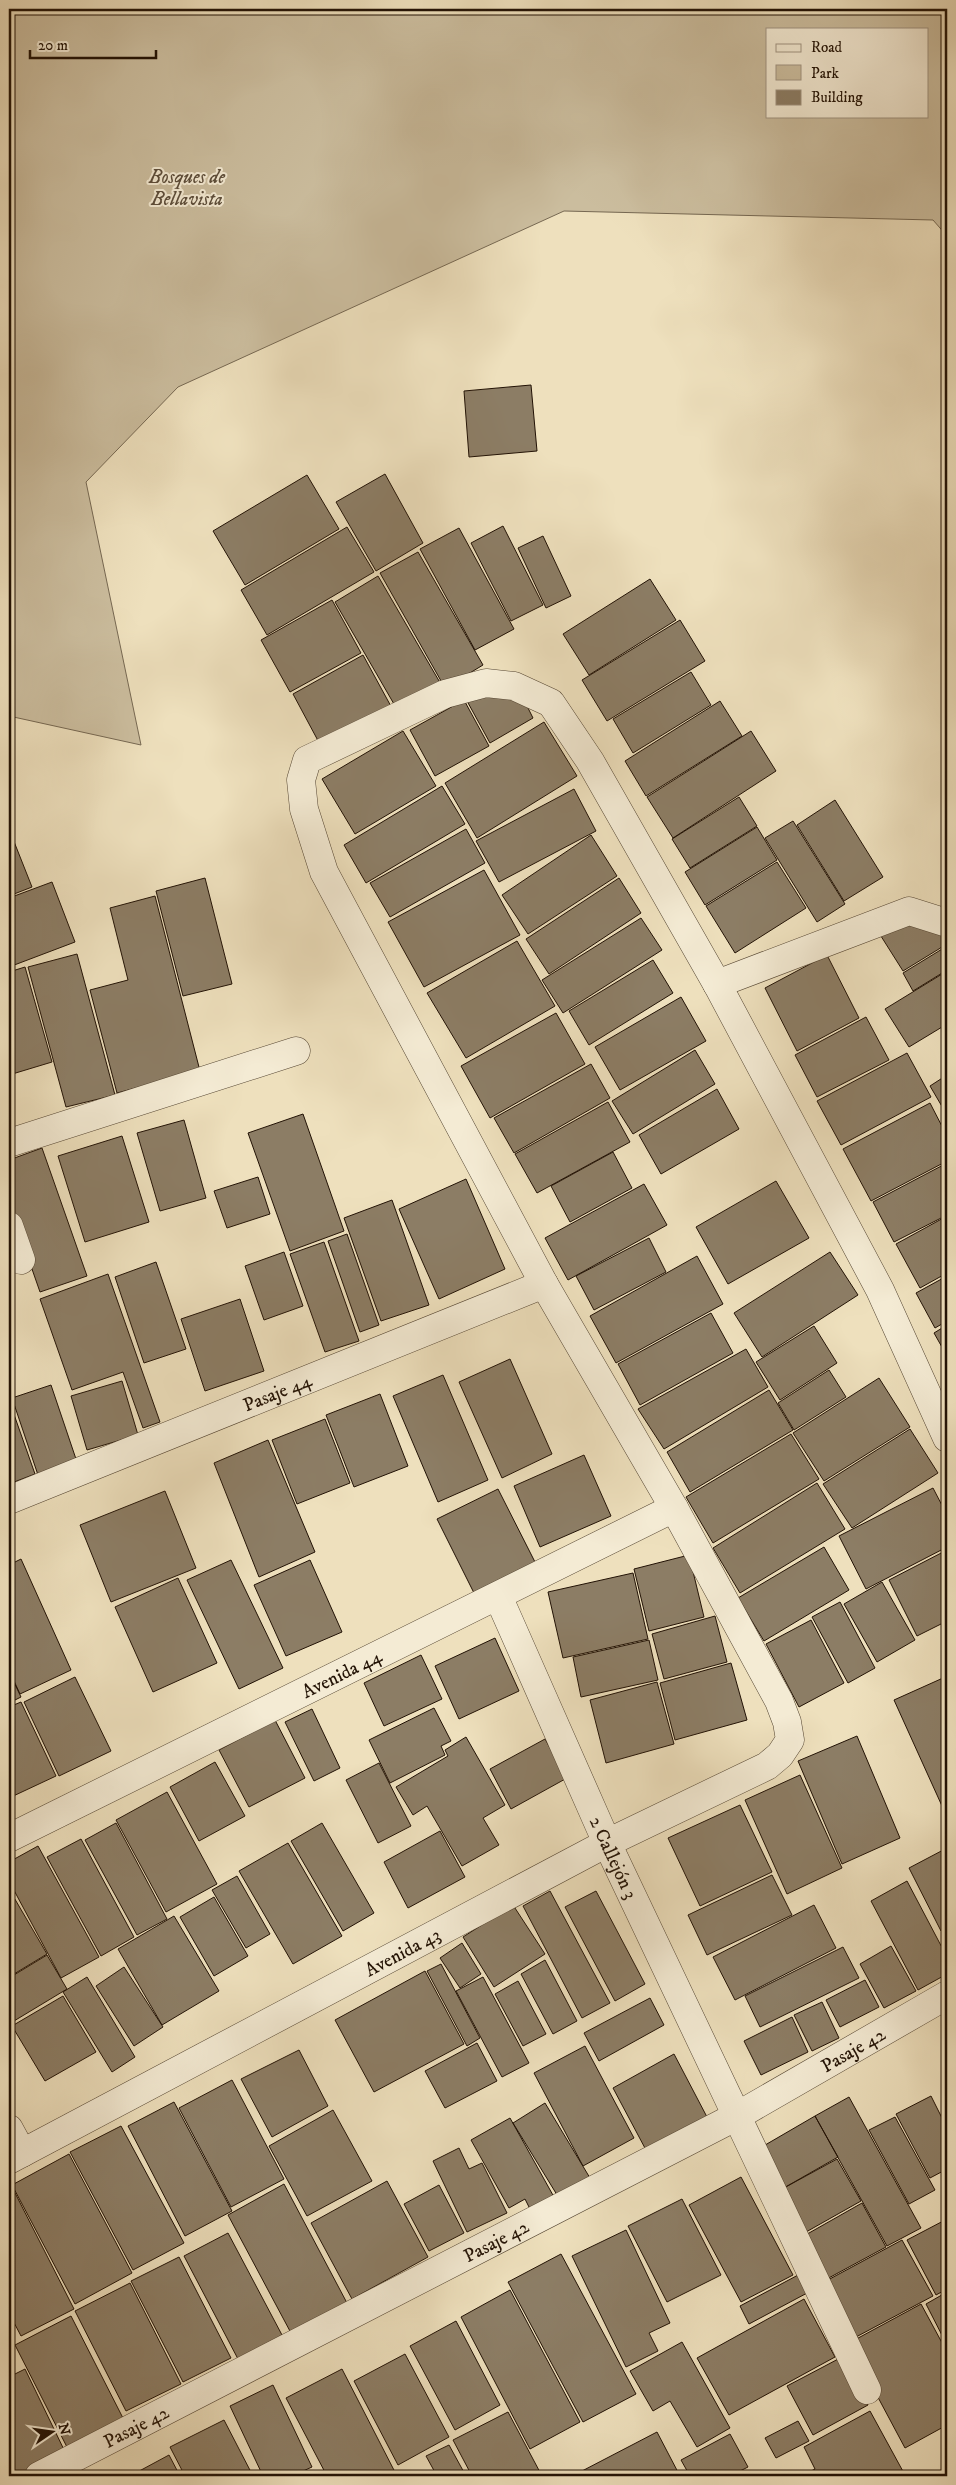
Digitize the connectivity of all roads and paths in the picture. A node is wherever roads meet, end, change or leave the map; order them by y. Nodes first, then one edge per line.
1 (947, 923) edge
2 (717, 984) junction
3 (296, 1051) dead end
4 (9, 1143) edge
5 (9, 1226) edge
6 (21, 1260) dead end
7 (544, 1284) junction
8 (947, 1438) edge
9 (9, 1500) edge
10 (674, 1508) junction
11 (498, 1596) junction
12 (9, 1838) edge
13 (607, 1843) junction
14 (947, 1995) edge
15 (736, 2116) junction
16 (9, 2129) edge
17 (15, 2157) edge
18 (867, 2390) dead end
19 (40, 2476) edge

1 - 2 street
2 - 7 street
2 - 8 street
3 - 4 street
5 - 6 street
7 - 9 street, Pasaje 44
7 - 10 street
10 - 11 street, Avenida 44
10 - 13 street, Avenida 43
11 - 12 street, Avenida 44
11 - 13 street, 2 Callejón 3
13 - 15 street, 2 Callejón 3
13 - 17 street, Avenida 43
14 - 15 street, Pasaje 42
15 - 18 street, 2 Callejón 3
15 - 19 street, Pasaje 42
16 - 17 street

